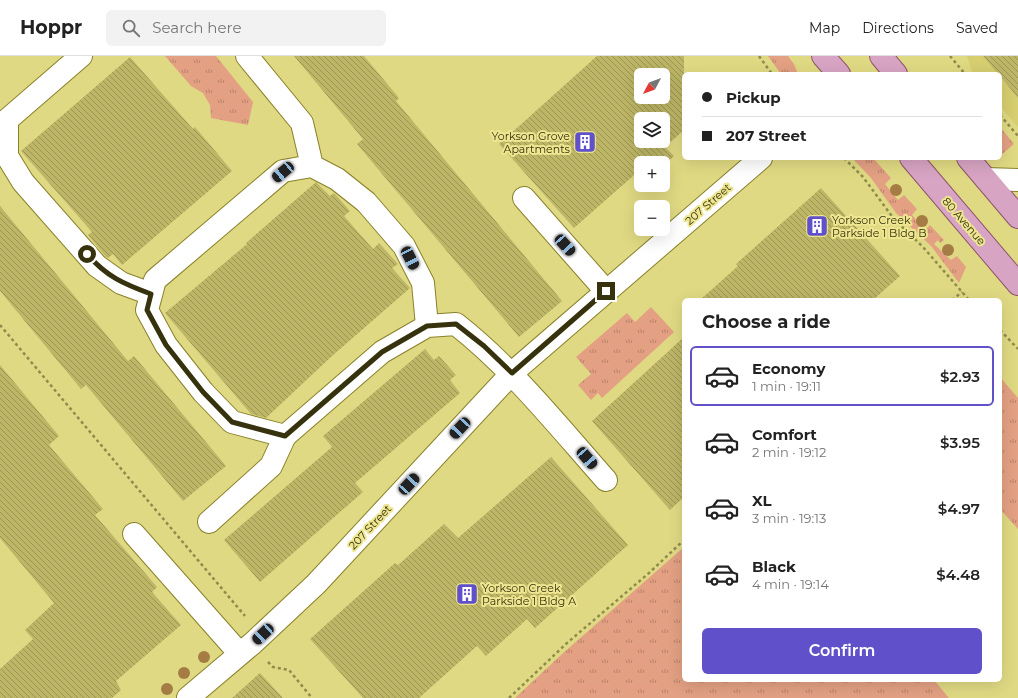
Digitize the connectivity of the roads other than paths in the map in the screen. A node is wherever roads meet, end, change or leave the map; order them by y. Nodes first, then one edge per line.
1 (81, 56) edge
2 (247, 56) edge
3 (823, 56) edge
4 (881, 56) edge
5 (837, 72) edge
6 (894, 72) edge
7 (3, 119) edge
8 (759, 160) edge
9 (913, 160) edge
10 (970, 160) edge
11 (312, 166) junction
12 (986, 179) junction
13 (1018, 180) edge
14 (524, 198) dead end
15 (1018, 217) edge
16 (1018, 284) edge
17 (606, 291) junction
18 (151, 294) junction
19 (427, 326) junction
20 (512, 373) junction
21 (285, 436) junction
22 (606, 480) dead end
23 (209, 522) dead end
24 (134, 534) dead end
25 (246, 649) junction
26 (188, 698) edge

1 - 7 street
2 - 11 street
3 - 5 main road
4 - 6 main road
7 - 18 street
8 - 17 street, 207 Street
9 - 16 main road, 80 Avenue
10 - 12 main road
11 - 18 street
11 - 19 street
12 - 13 street
12 - 15 main road
14 - 17 street
17 - 20 street, 207 Street
18 - 21 street
19 - 20 street
19 - 21 street
20 - 22 street
20 - 25 street, 207 Street
21 - 23 street
24 - 25 street
25 - 26 street, 207 Street

